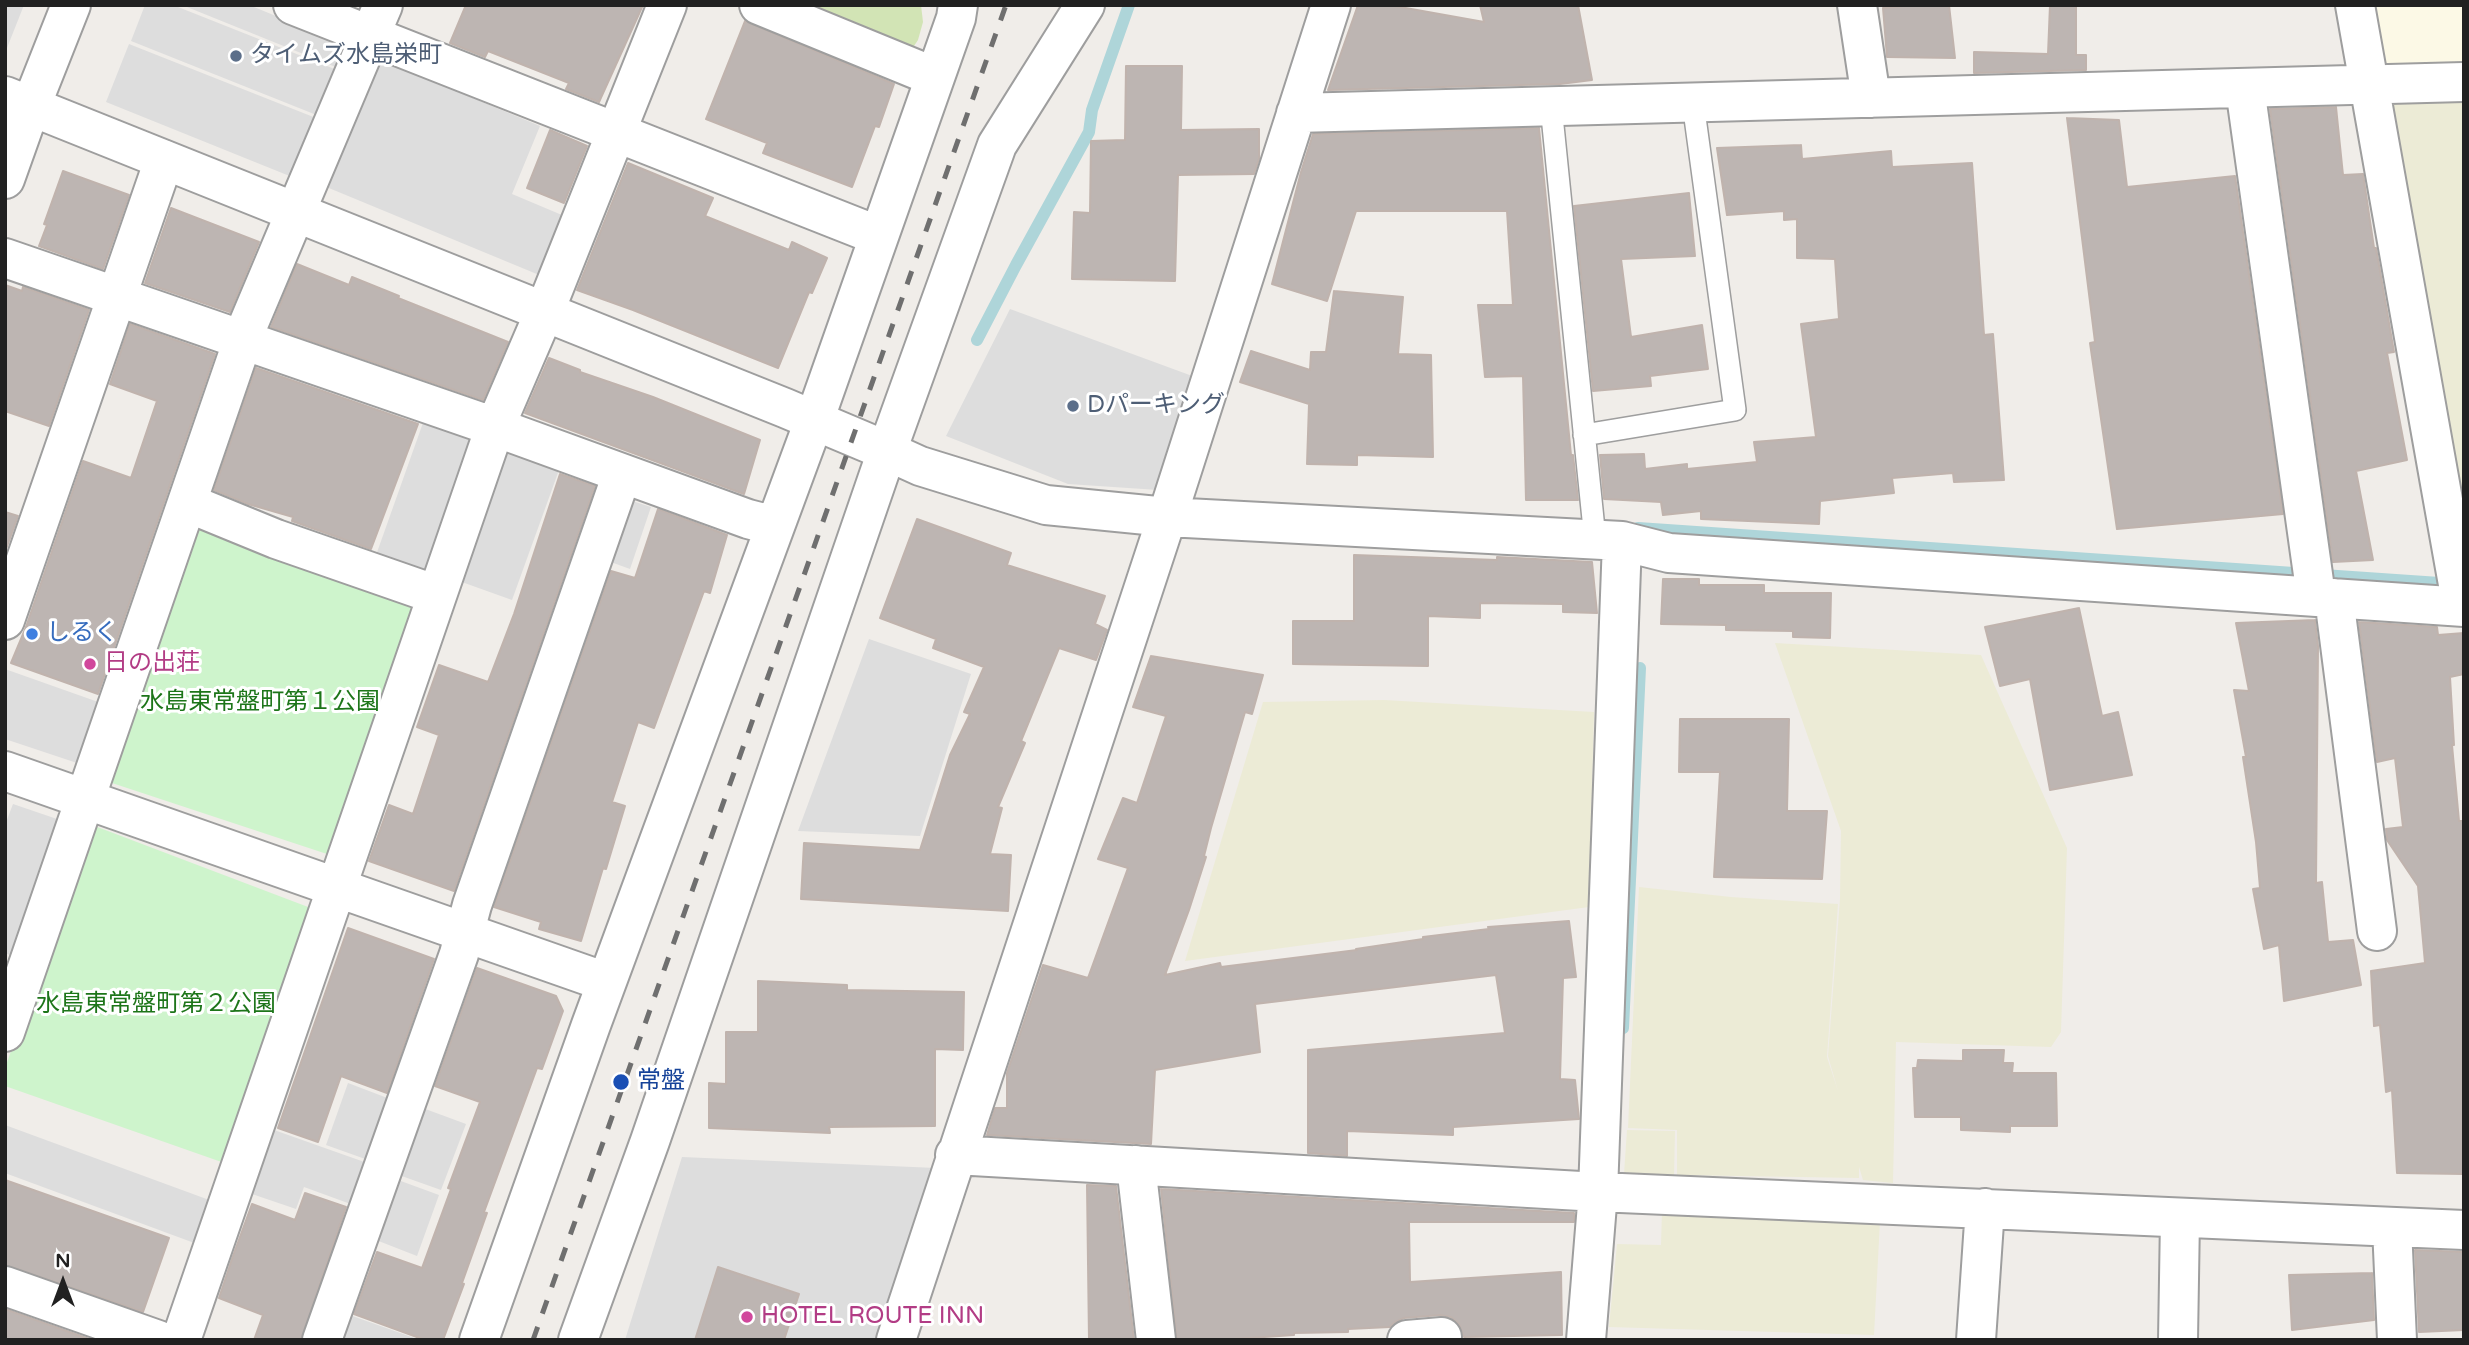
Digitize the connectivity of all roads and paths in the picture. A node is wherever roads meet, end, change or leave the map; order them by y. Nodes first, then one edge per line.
1 (71, 5) edge
2 (293, 5) edge
3 (667, 5) edge
4 (759, 5) edge
5 (958, 5) edge
6 (1084, 5) edge
7 (1331, 5) edge
8 (1857, 5) edge
9 (2355, 5) edge
10 (377, 21) edge
11 (935, 77) junction
12 (2464, 82) edge
13 (2369, 85) junction
14 (2245, 88) junction
15 (1871, 98) junction
16 (18, 101) edge
17 (1693, 103) junction
18 (1551, 106) junction
19 (1296, 113) junction
20 (617, 133) junction
21 (164, 160) junction
22 (5, 179) edge
23 (295, 212) junction
24 (879, 236) junction
25 (5, 258) edge
26 (117, 298) junction
27 (544, 313) junction
28 (243, 341) junction
29 (814, 421) junction
30 (495, 427) junction
31 (1584, 435) junction
32 (887, 452) junction
33 (622, 474) junction
34 (188, 503) junction
35 (1167, 517) junction
36 (775, 526) junction
37 (1609, 540) junction
38 (437, 594) junction
39 (2325, 597) junction
40 (2463, 607) edge
41 (5, 620) edge
42 (5, 771) edge
43 (85, 799) junction
44 (336, 887) junction
45 (2377, 931) dead end
46 (465, 932) junction
47 (606, 982) junction
48 (5, 1032) edge
49 (955, 1155) junction
50 (1136, 1165) junction
51 (1598, 1192) junction
52 (1986, 1208) junction
53 (2180, 1218) junction
54 (2392, 1227) junction
55 (2464, 1230) edge
56 (5, 1286) edge
57 (159, 1340) edge
58 (181, 1340) edge
59 (322, 1340) edge
60 (479, 1340) edge
61 (578, 1340) edge
62 (896, 1340) edge
63 (1156, 1340) edge
64 (1586, 1340) edge
65 (1976, 1340) edge
66 (2178, 1340) edge
67 (2397, 1340) edge

1 - 16 street
2 - 10 street
3 - 20 street
4 - 11 street
5 - 11 street
6 - 32 street
7 - 19 street
8 - 15 street
9 - 13 street
10 - 20 street
10 - 23 street
11 - 24 street
12 - 13 street
13 - 14 street
13 - 40 street
14 - 15 street
14 - 39 street
15 - 17 street
16 - 21 street
16 - 22 street
17 - 18 street
17 - 31 lane
18 - 19 street
18 - 31 lane
19 - 35 street
20 - 24 street
20 - 27 street
21 - 23 street
21 - 26 street
23 - 27 street
23 - 28 street
24 - 29 street
25 - 26 street
26 - 28 street
26 - 41 street
27 - 29 street
27 - 30 street
28 - 30 street
28 - 34 street
29 - 32 street
29 - 36 street
30 - 33 street
30 - 38 street
31 - 37 lane
32 - 35 street
32 - 61 street
33 - 36 street
33 - 46 street
34 - 38 street
34 - 43 street
35 - 37 street
35 - 49 street
36 - 47 street
37 - 39 street
37 - 51 street
38 - 44 street
39 - 40 street
39 - 45 street
42 - 43 street
43 - 44 street
43 - 48 street
44 - 46 street
44 - 58 street
46 - 47 street
46 - 59 street
47 - 60 street
49 - 50 street
49 - 62 street
50 - 51 street
50 - 63 street
51 - 52 street
51 - 64 street
52 - 53 street
52 - 65 street
53 - 54 street
53 - 66 street
54 - 55 street
54 - 67 street
56 - 57 street

